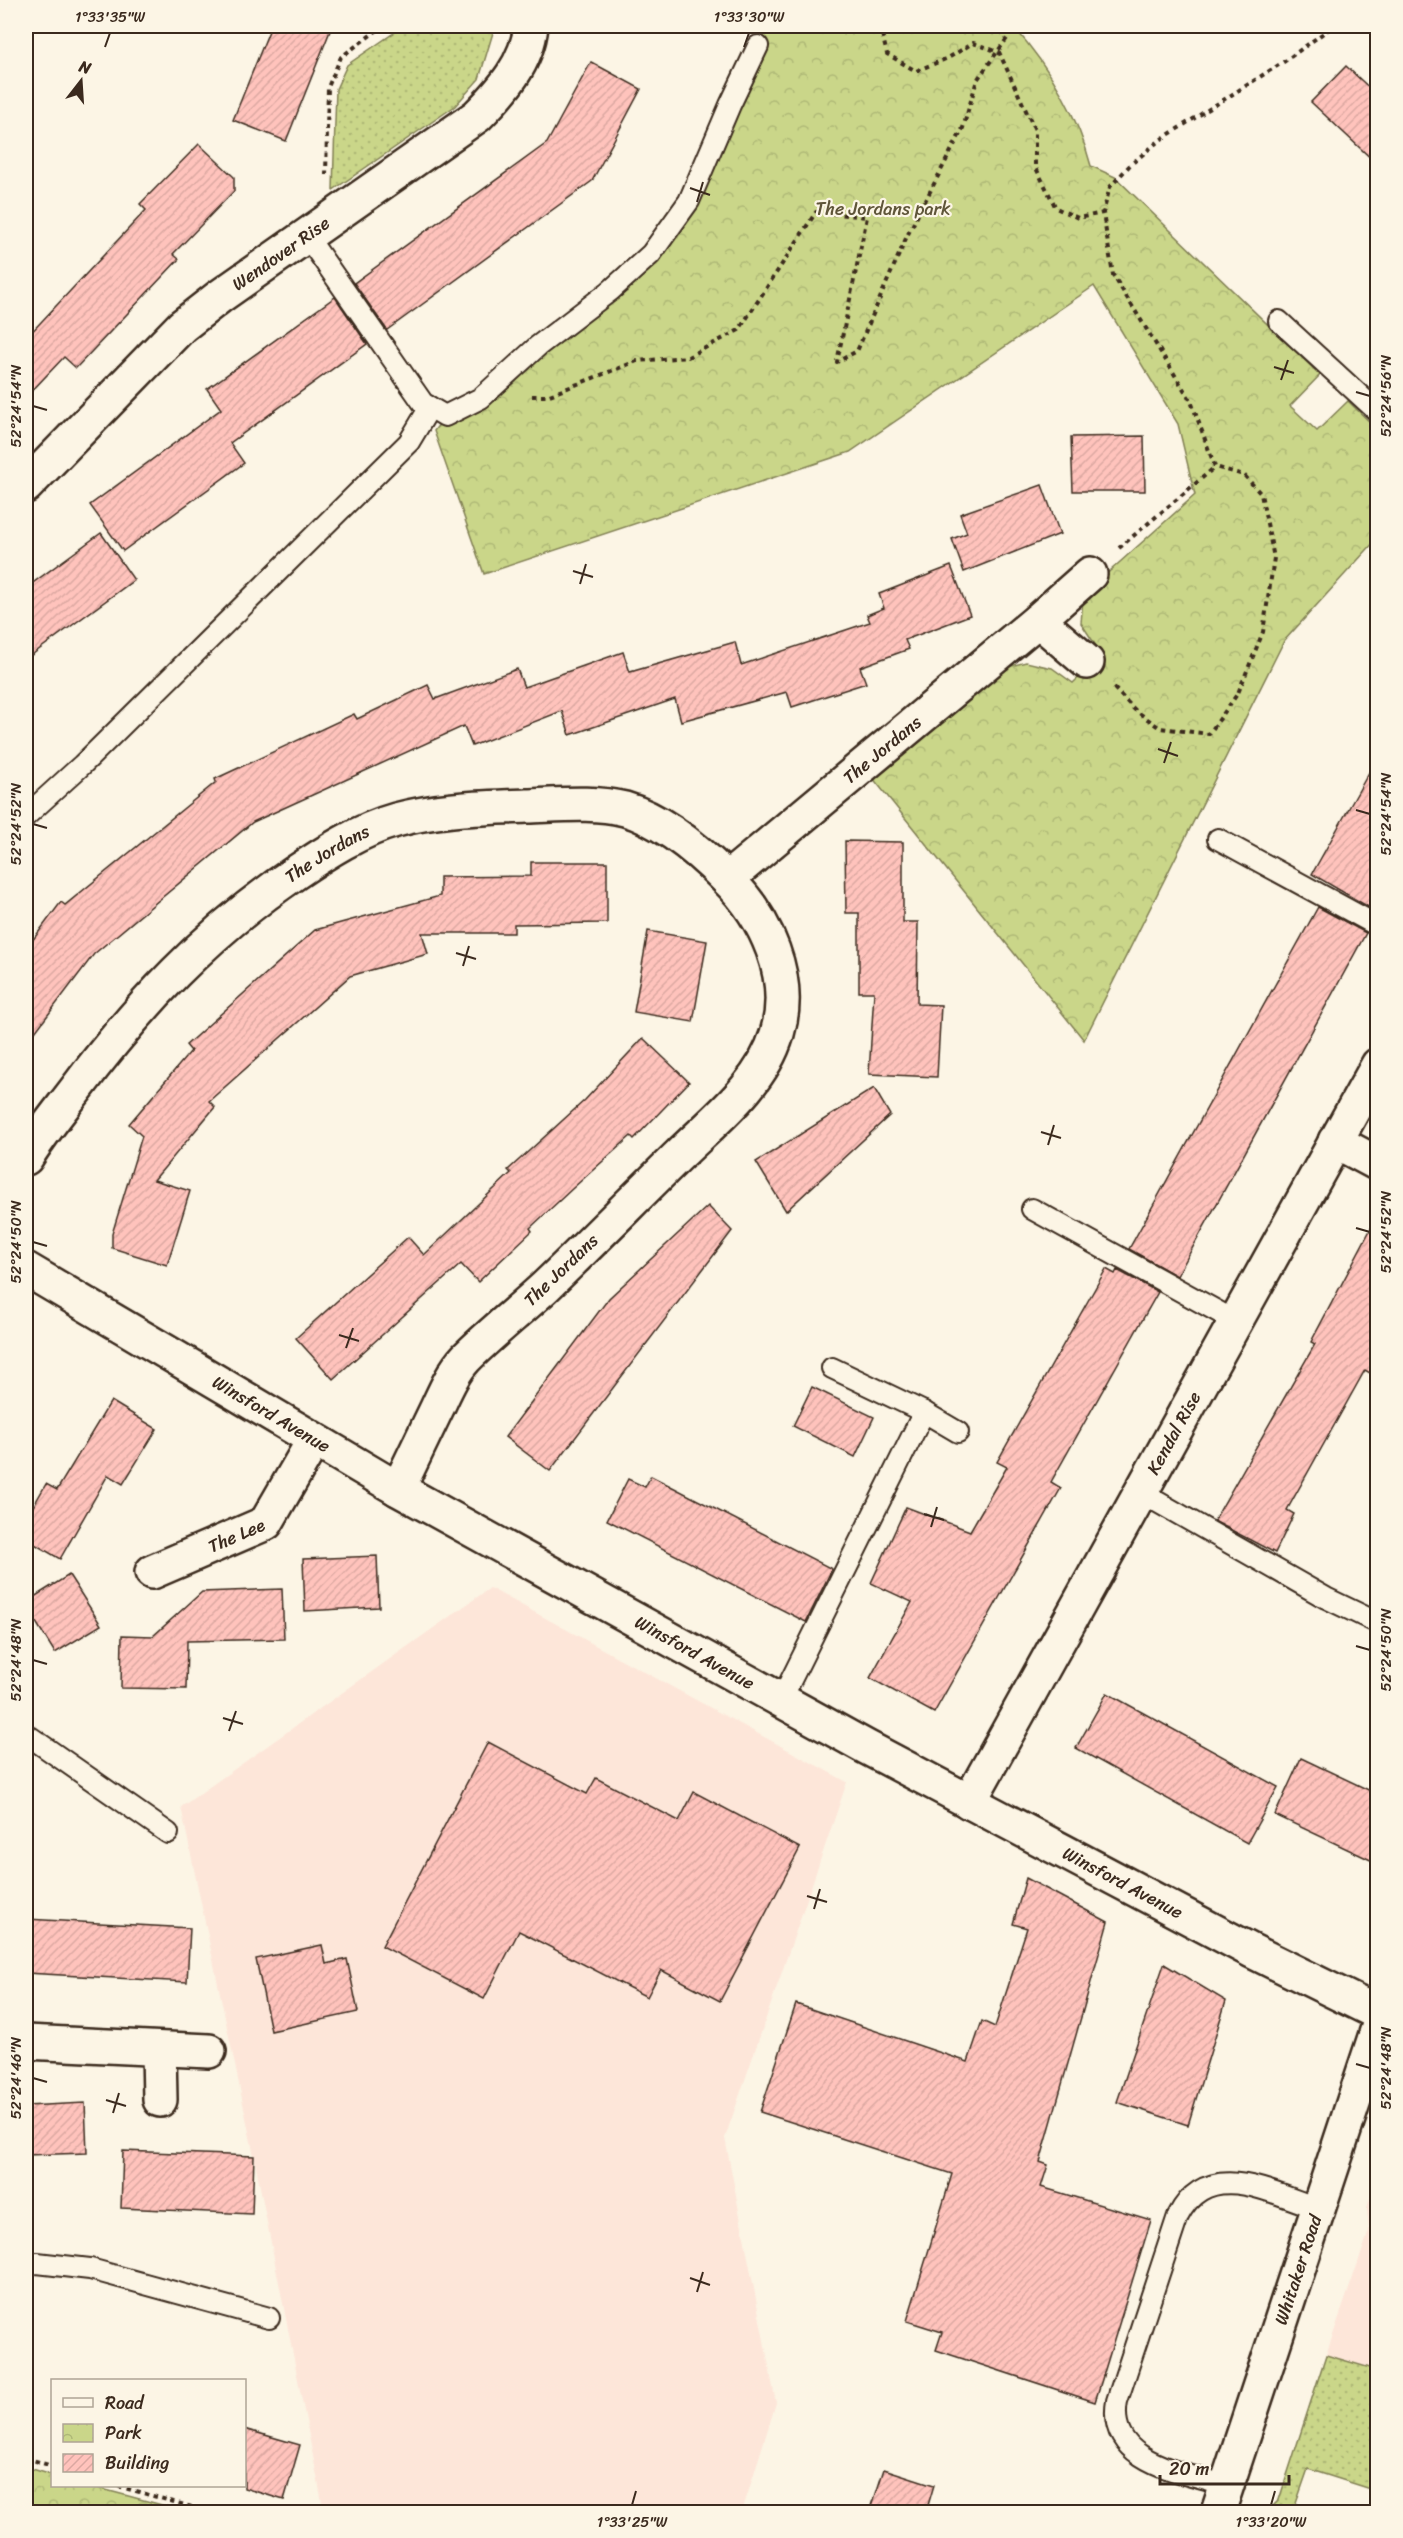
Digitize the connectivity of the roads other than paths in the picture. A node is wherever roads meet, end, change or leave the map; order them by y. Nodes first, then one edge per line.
1 (531, 26) edge
2 (758, 46) dead end
3 (306, 236) junction
4 (1280, 321) dead end
5 (430, 407) junction
6 (1377, 412) edge
7 (26, 486) edge
8 (1090, 574) road end
9 (1038, 620) junction
10 (1087, 662) road end
11 (26, 816) edge
12 (1218, 838) dead end
13 (727, 879) junction
14 (1377, 926) edge
15 (1377, 1065) edge
16 (1335, 1142) junction
17 (26, 1158) edge
18 (1377, 1164) edge
19 (1032, 1209) dead end
20 (26, 1269) edge
21 (1236, 1321) junction
22 (832, 1368) dead end
23 (924, 1412) junction
24 (958, 1432) dead end
25 (314, 1440) junction
26 (398, 1489) junction
27 (1140, 1492) junction
28 (152, 1572) dead end
29 (1377, 1623) edge
30 (781, 1700) junction
31 (26, 1734) edge
32 (969, 1802) junction
33 (168, 1833) dead end
34 (1377, 2013) edge
35 (1377, 2028) edge
36 (26, 2042) edge
37 (159, 2050) junction
38 (209, 2051) dead end
39 (160, 2100) dead end
40 (1318, 2208) junction
41 (26, 2265) edge
42 (269, 2318) dead end
43 (1222, 2499) edge

1 - 3 street, Wendover Rise
2 - 5 lane
3 - 5 lane
3 - 7 street, Wendover Rise
4 - 6 lane
5 - 11 lane
8 - 9 street, The Jordans
9 - 10 street
9 - 13 street, The Jordans
12 - 14 lane
13 - 17 street, The Jordans
13 - 26 street, The Jordans
15 - 16 street, Kendal Rise
16 - 18 street
16 - 21 street, Kendal Rise
19 - 21 lane
20 - 25 street, Winsford Avenue
21 - 27 street, Kendal Rise
22 - 23 lane
23 - 24 lane
23 - 30 lane
25 - 26 street, Winsford Avenue
25 - 28 street, The Lee
26 - 30 street, Winsford Avenue
27 - 29 lane
27 - 32 street, Kendal Rise
30 - 32 street, Winsford Avenue
31 - 33 lane
32 - 34 street, Winsford Avenue
35 - 40 street, Whitaker Road
36 - 37 street
37 - 38 street
37 - 39 street
40 - 43 street, Whitaker Road
40 - 43 lane
41 - 42 lane

